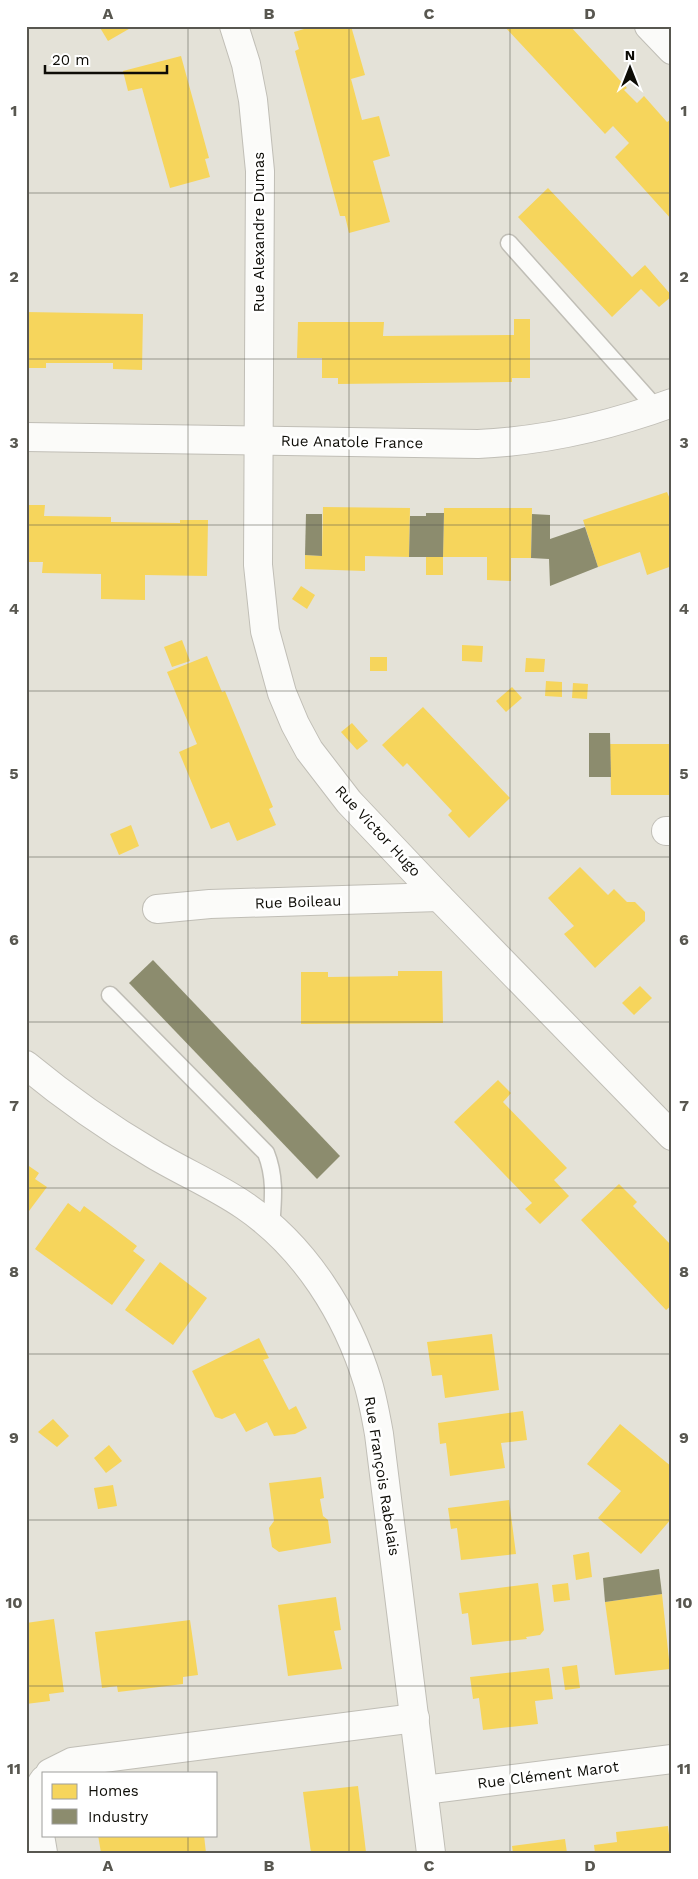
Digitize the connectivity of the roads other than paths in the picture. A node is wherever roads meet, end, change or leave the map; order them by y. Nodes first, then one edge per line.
1 (234, 26) edge
2 (649, 26) edge
3 (672, 50) edge
4 (510, 243) dead end
5 (664, 406) edge
6 (26, 438) edge
7 (259, 441) junction
8 (439, 898) junction
9 (157, 909) dead end
10 (110, 995) dead end
11 (26, 1065) edge
12 (672, 1136) edge
13 (271, 1228) junction
14 (415, 1718) junction
15 (672, 1759) edge
16 (52, 1772) edge
17 (42, 1782) edge
18 (424, 1790) junction
19 (43, 1853) edge
20 (431, 1853) edge

1 - 7 street, Rue Alexandre Dumas
2 - 3 street
4 - 5 lane
5 - 7 street, Rue Anatole France
6 - 7 street, Rue Anatole France
7 - 8 street, Rue Victor Hugo
8 - 9 street, Rue Boileau
8 - 12 street, Rue Victor Hugo
10 - 13 lane
11 - 13 street, Rue François Rabelais
13 - 14 street, Rue François Rabelais
14 - 16 street
14 - 18 street, Rue François Rabelais
15 - 18 street, Rue Clément Marot
17 - 19 street
18 - 20 street, Rue François Rabelais

